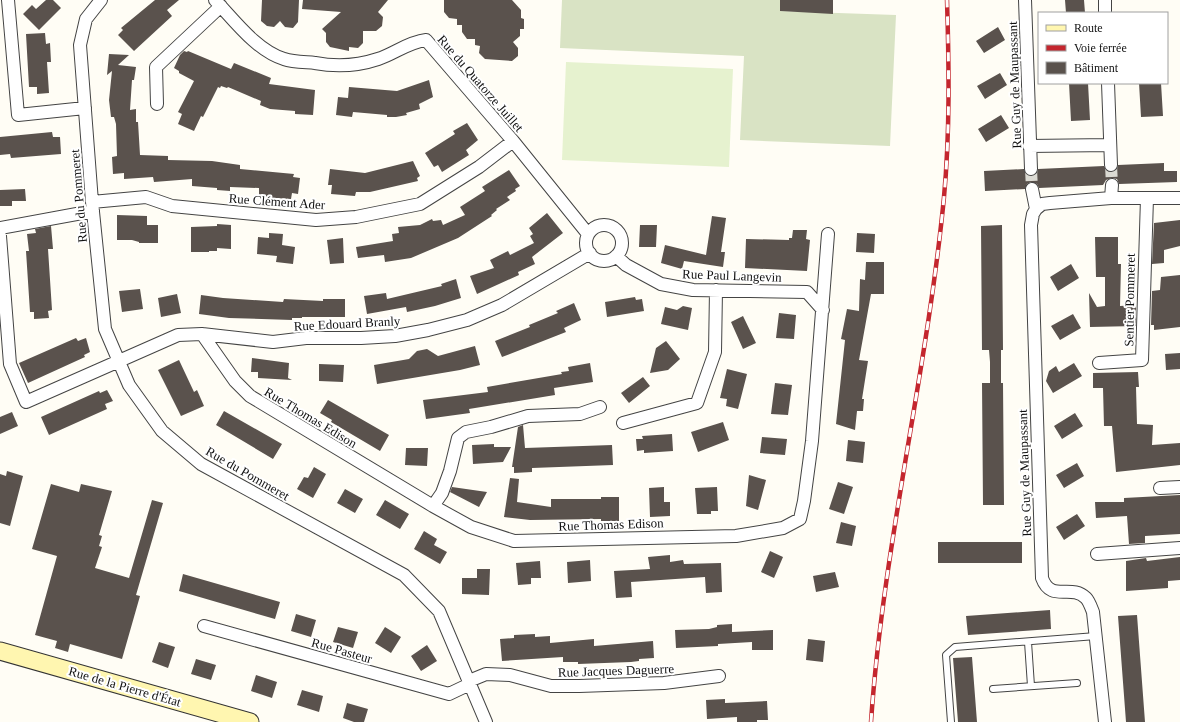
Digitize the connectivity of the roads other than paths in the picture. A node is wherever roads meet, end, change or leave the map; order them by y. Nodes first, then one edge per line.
1 (8, 0) edge
2 (101, 0) edge
3 (1025, 0) edge
4 (1104, 0) edge
5 (218, 2) edge
6 (1105, 12) edge
7 (1108, 84) edge
8 (157, 104) dead end
9 (85, 108) junction
10 (513, 141) junction
11 (1110, 145) junction
12 (1029, 146) junction
13 (1111, 165) tunnel mouth
14 (1031, 169) tunnel mouth
15 (1112, 185) tunnel mouth
16 (1032, 189) tunnel mouth
17 (1111, 198) junction
18 (1147, 198) junction
19 (1180, 198) edge
20 (93, 206) junction
21 (1036, 209) junction
22 (0, 228) edge
23 (588, 234) junction
24 (828, 234) dead end
25 (0, 236) edge
26 (590, 253) junction
27 (616, 256) junction
28 (2, 274) edge
29 (716, 290) junction
30 (822, 310) junction
31 (202, 334) junction
32 (118, 362) junction
33 (1100, 363) dead end
34 (600, 407) dead end
35 (623, 423) dead end
36 (1180, 487) edge
37 (1160, 488) dead end
38 (433, 506) junction
39 (1180, 548) edge
40 (1097, 554) dead end
41 (204, 626) dead end
42 (1096, 636) junction
43 (1028, 642) junction
44 (0, 651) edge
45 (719, 676) dead end
46 (470, 682) junction
47 (1077, 683) dead end
48 (1031, 686) junction
49 (993, 689) dead end
50 (250, 722) edge
51 (486, 722) edge
52 (951, 722) edge
53 (1105, 722) edge

1 - 9 street
2 - 9 street, Rue du Pommeret
3 - 12 street, Rue Guy de Maupassant
4 - 6 street
5 - 8 street
5 - 10 street, Rue du Quatorze Juillet
7 - 11 street
9 - 20 street, Rue du Pommeret
10 - 20 street, Rue Clément Ader
10 - 23 street, Rue du Quatorze Juillet
11 - 12 street
11 - 13 street
12 - 14 street, Rue Guy de Maupassant
15 - 17 street
16 - 21 street, Rue Guy de Maupassant
17 - 18 street
17 - 21 street
18 - 19 street
18 - 33 street, Sentier Pommeret
20 - 22 street, Rue Clément Ader
20 - 32 street, Rue du Pommeret
21 - 42 street, Rue Guy de Maupassant
23 - 26 street
23 - 27 street
24 - 30 street, Rue Thomas Edison
25 - 28 street
26 - 27 street
26 - 31 street, Rue Edouard Branly
27 - 29 street, Rue Paul Langevin
28 - 32 street, Rue Edouard Branly
29 - 30 street, Rue Paul Langevin
29 - 35 street
30 - 38 street, Rue Thomas Edison
31 - 32 street, Rue Edouard Branly
31 - 38 street, Rue Thomas Edison
32 - 46 street, Rue du Pommeret
34 - 38 street
36 - 37 street
39 - 40 street
41 - 46 street, Rue Pasteur
42 - 43 lane
42 - 53 street, Rue Guy de Maupassant
43 - 48 lane
43 - 52 lane
44 - 50 street, Rue de la Pierre d'État
45 - 46 street, Rue Jacques Daguerre
46 - 51 street, Rue du Pommeret
47 - 48 lane
48 - 49 lane

